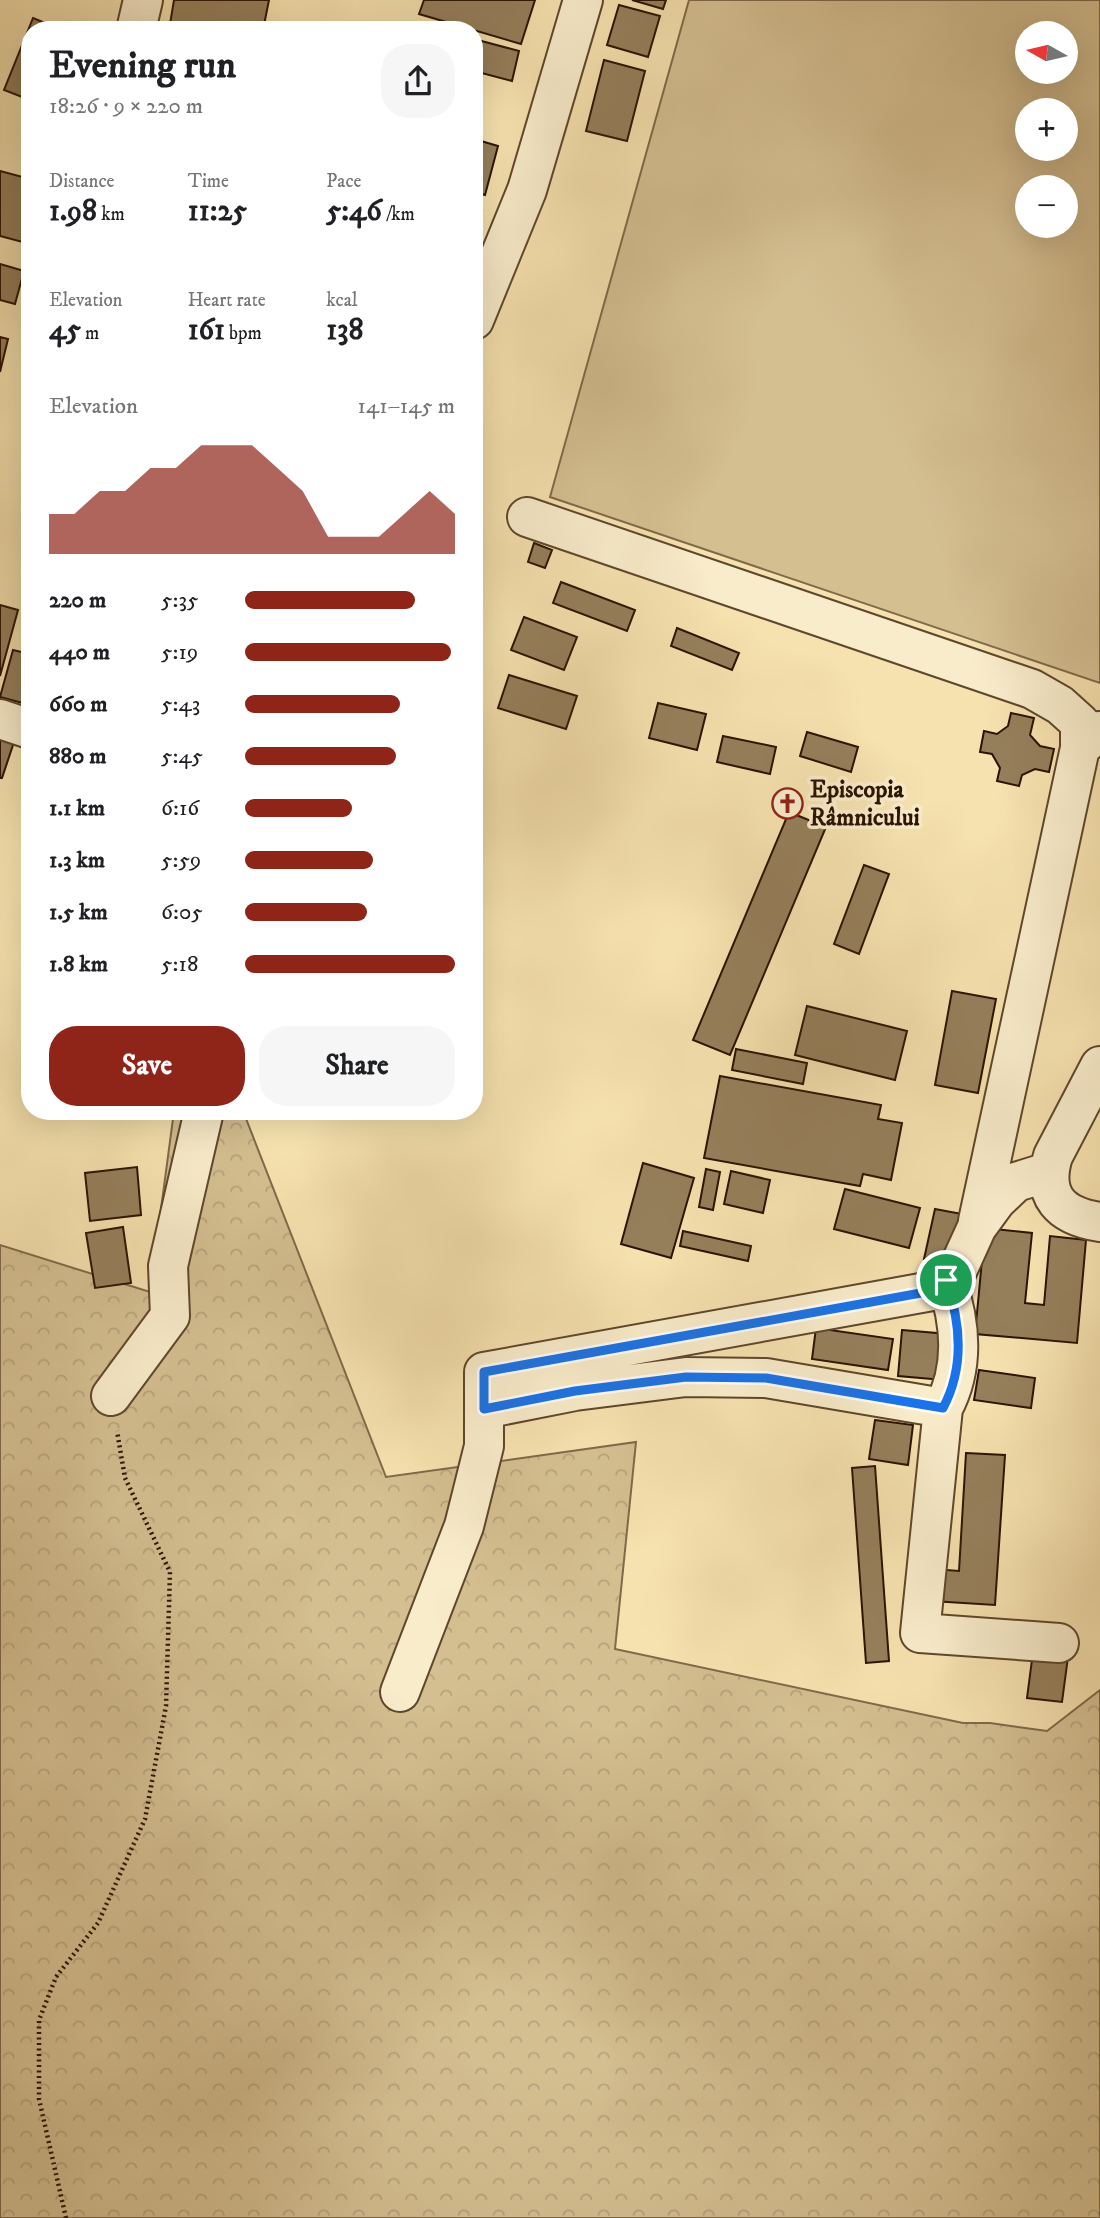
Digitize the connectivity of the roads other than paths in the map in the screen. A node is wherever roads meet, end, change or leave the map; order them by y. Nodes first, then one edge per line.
1 (143, 0) edge
2 (583, 0) edge
3 (138, 21) edge
4 (483, 298) edge
5 (527, 517) dead end
6 (0, 719) edge
7 (21, 726) edge
8 (1090, 739) edge
9 (1100, 1066) edge
10 (202, 1120) edge
11 (1048, 1172) junction
12 (1100, 1222) edge
13 (976, 1227) junction
14 (946, 1280) junction
15 (111, 1396) road end
16 (943, 1408) junction
17 (484, 1409) junction
18 (1059, 1643) dead end
19 (400, 1692) dead end

1 - 3 street
2 - 4 street
5 - 8 street
6 - 7 street
8 - 13 street
9 - 11 street
10 - 15 street
11 - 12 street
11 - 13 street
13 - 14 street
14 - 16 street
14 - 17 street
16 - 17 street
16 - 18 street
17 - 19 street

